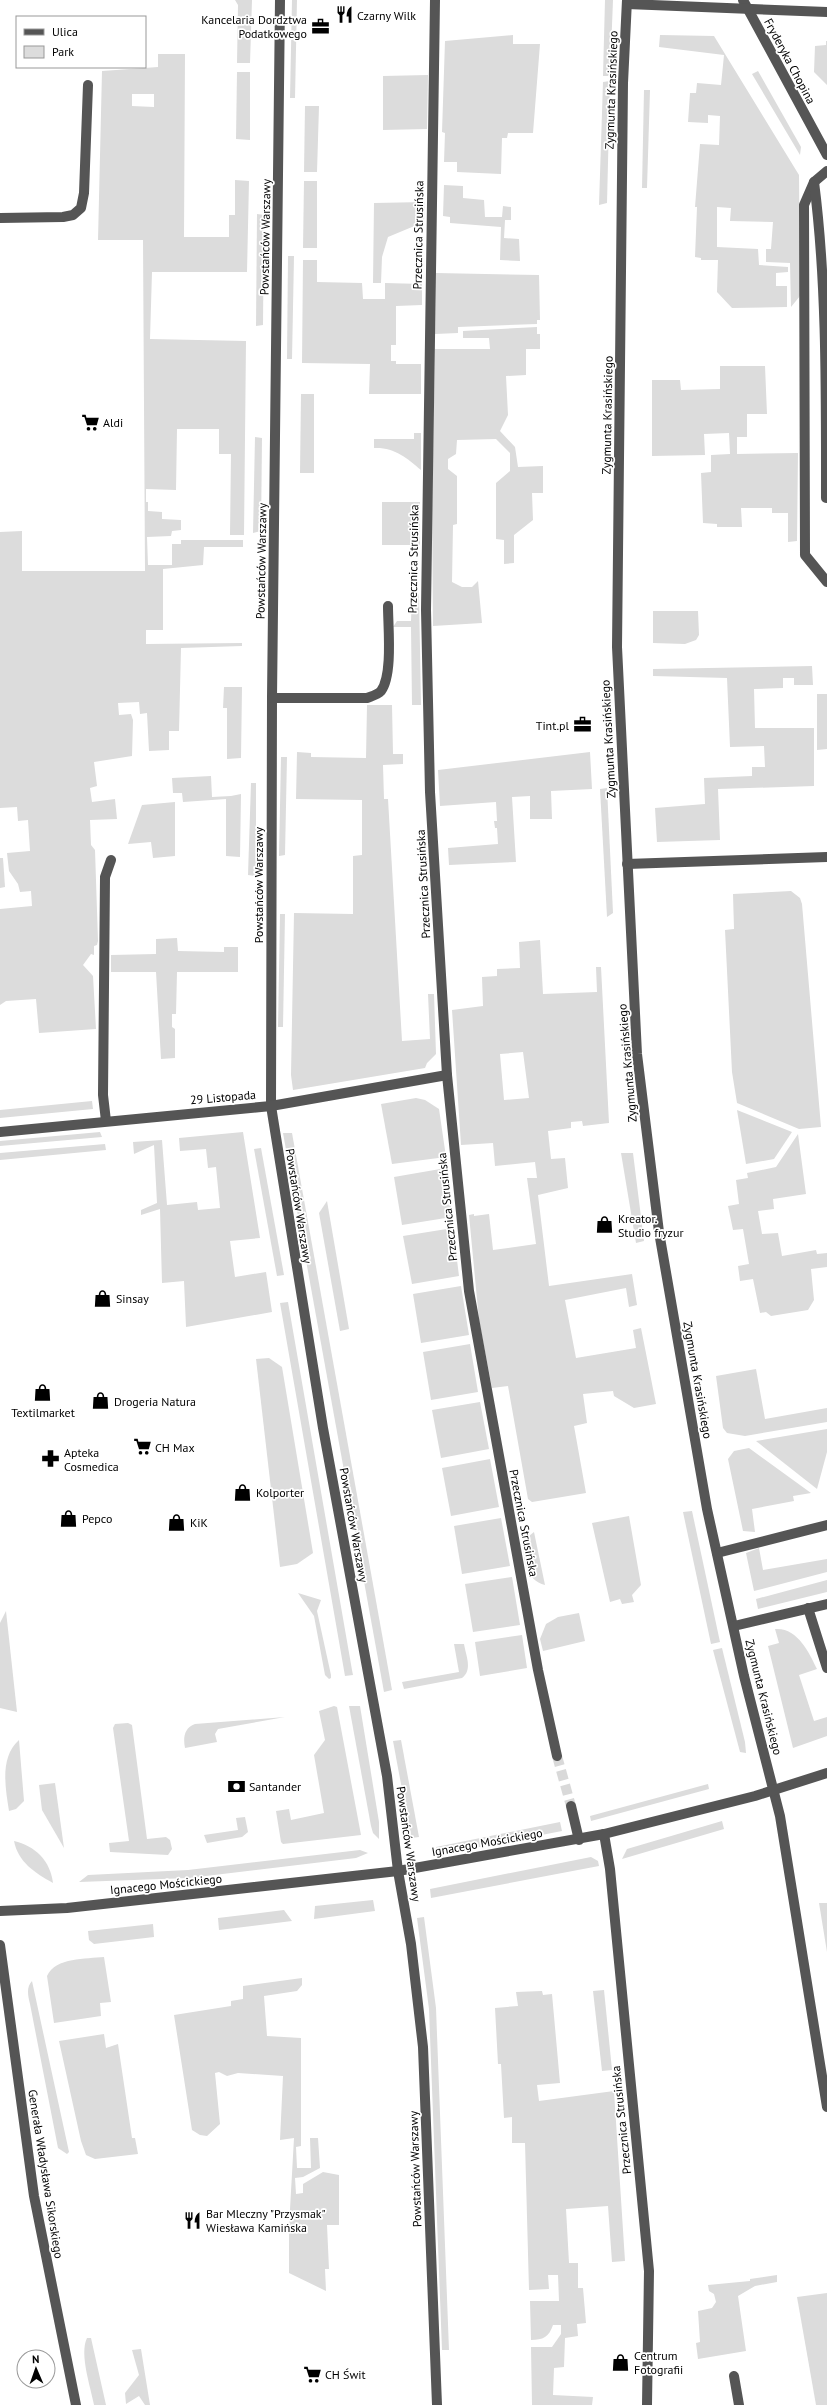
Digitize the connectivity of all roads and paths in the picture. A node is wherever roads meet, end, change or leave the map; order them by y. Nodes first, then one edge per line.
1 (280, 0) edge
2 (435, 0) edge
3 (743, 0) edge
4 (627, 2) edge
5 (748, 10) junction
6 (827, 12) edge
7 (88, 85) dead end
8 (827, 155) edge
9 (827, 171) edge
10 (814, 182) junction
11 (0, 218) edge
12 (826, 498) dead end
13 (827, 582) edge
14 (388, 606) dead end
15 (272, 698) junction
16 (827, 857) edge
17 (111, 860) dead end
18 (627, 864) junction
19 (447, 1075) junction
20 (271, 1106) junction
21 (106, 1121) junction
22 (0, 1132) edge
23 (827, 1525) edge
24 (717, 1553) junction
25 (827, 1604) edge
26 (808, 1608) junction
27 (734, 1626) junction
28 (827, 1668) edge
29 (557, 1756) tunnel mouth
30 (827, 1773) edge
31 (774, 1789) junction
32 (571, 1806) tunnel mouth
33 (604, 1834) junction
34 (579, 1840) junction
35 (398, 1871) junction
36 (0, 1911) edge
37 (0, 1945) edge
38 (827, 2107) edge
39 (734, 2376) dead end
40 (76, 2405) edge
41 (437, 2405) edge
42 (647, 2405) edge
43 (739, 2405) edge

1 - 15 street, Powstańców Warszawy
2 - 19 street, Przecznica Strusińska
3 - 5 street, Fryderyka Chopina
4 - 5 street
4 - 18 street, Zygmunta Krasińskiego
5 - 6 street
5 - 8 street, Fryderyka Chopina
7 - 11 street
9 - 10 street
10 - 12 street
10 - 13 street
14 - 15 street
15 - 20 street, Powstańców Warszawy
16 - 18 street
17 - 21 street
18 - 24 street, Zygmunta Krasińskiego
19 - 20 street, 29 Listopada
19 - 29 street, Przecznica Strusińska
20 - 21 street, 29 Listopada
20 - 35 street, Powstańców Warszawy
21 - 22 street, 29 Listopada
23 - 24 street
24 - 27 street, Zygmunta Krasińskiego
25 - 26 street
26 - 27 street
26 - 28 street
27 - 31 street, Zygmunta Krasińskiego
30 - 31 street, Ignacego Mościckiego
31 - 33 street, Ignacego Mościckiego
31 - 38 street, Zygmunta Krasińskiego
32 - 34 street
33 - 34 street, Ignacego Mościckiego
33 - 42 street, Przecznica Strusińska
34 - 35 street, Ignacego Mościckiego
35 - 36 street, Ignacego Mościckiego
35 - 41 street, Powstańców Warszawy
37 - 40 street, Generała Władysława Sikorskiego
39 - 43 street

